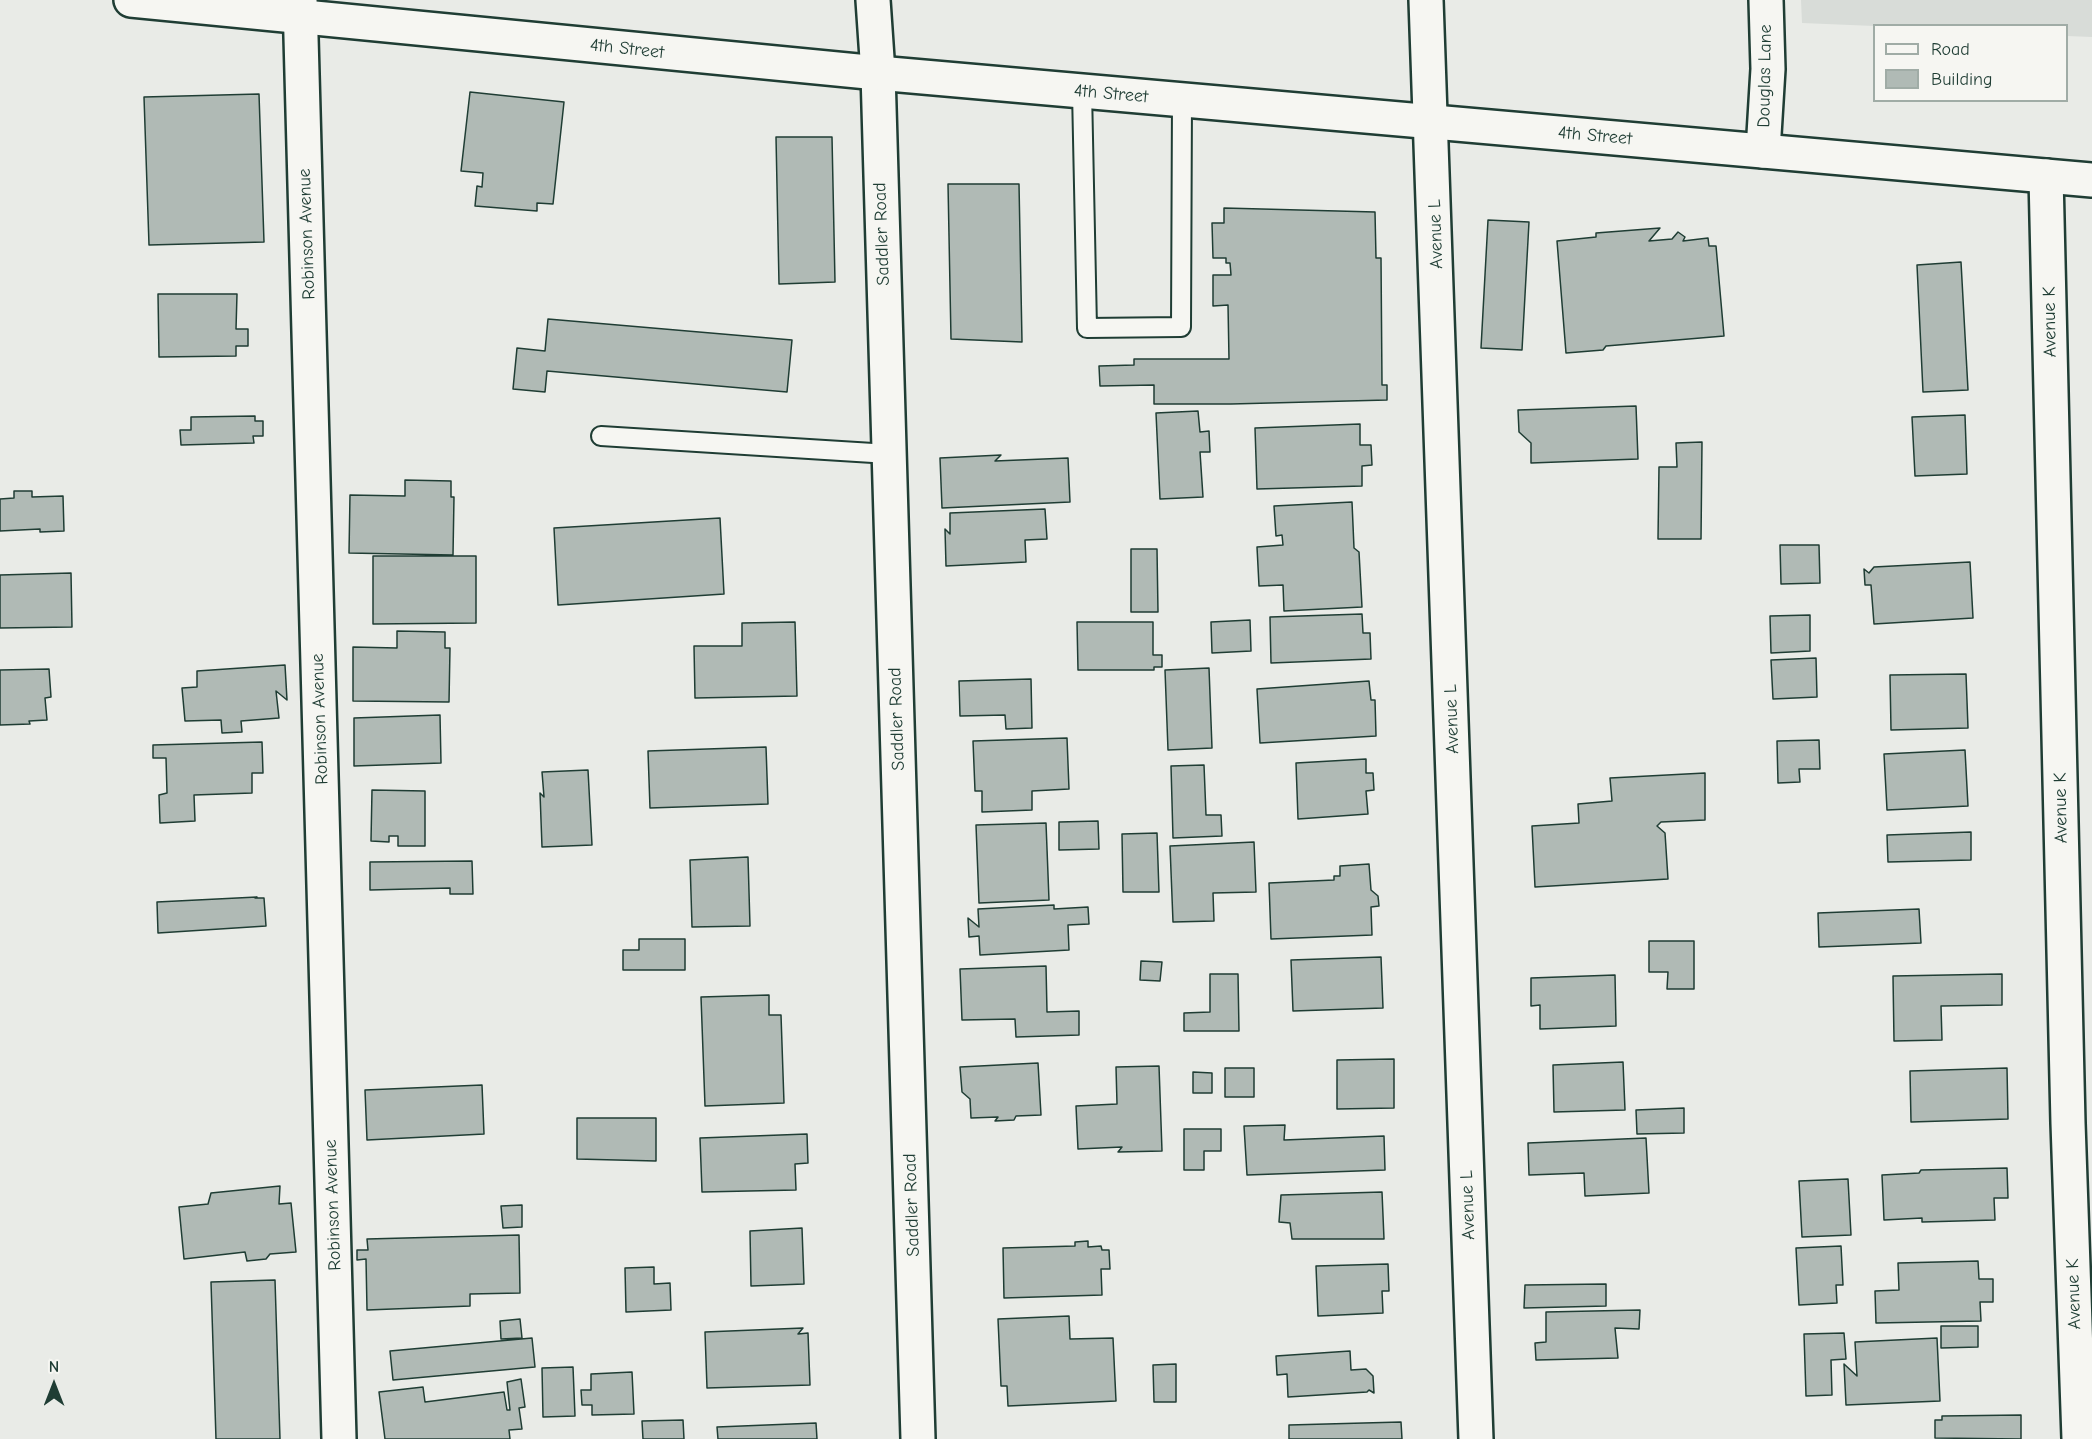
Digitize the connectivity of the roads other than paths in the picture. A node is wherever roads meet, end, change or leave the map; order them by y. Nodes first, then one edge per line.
1 (131, 0) edge
2 (873, 0) edge
3 (1426, 0) edge
4 (1766, 0) edge
5 (300, 9) edge
6 (878, 73) junction
7 (1082, 91) junction
8 (1182, 100) junction
9 (1432, 122) junction
10 (1763, 151) junction
11 (2046, 176) junction
12 (2092, 180) edge
13 (601, 436) dead end
14 (889, 454) junction
15 (339, 1439) edge
16 (918, 1439) edge
17 (1476, 1439) edge
18 (2079, 1439) edge

1 - 5 street, 4th Street
2 - 6 street, Saddler Road
3 - 9 street, Avenue L
4 - 10 street, Douglas Lane
5 - 6 street, 4th Street
5 - 15 street, Robinson Avenue
6 - 7 street, 4th Street
6 - 14 street, Saddler Road
7 - 8 street, 4th Street
7 - 8 lane
8 - 9 street, 4th Street
9 - 10 street, 4th Street
9 - 17 street, Avenue L
10 - 11 street, 4th Street
11 - 12 street, 4th Street
11 - 18 street, Avenue K
13 - 14 lane
14 - 16 street, Saddler Road

